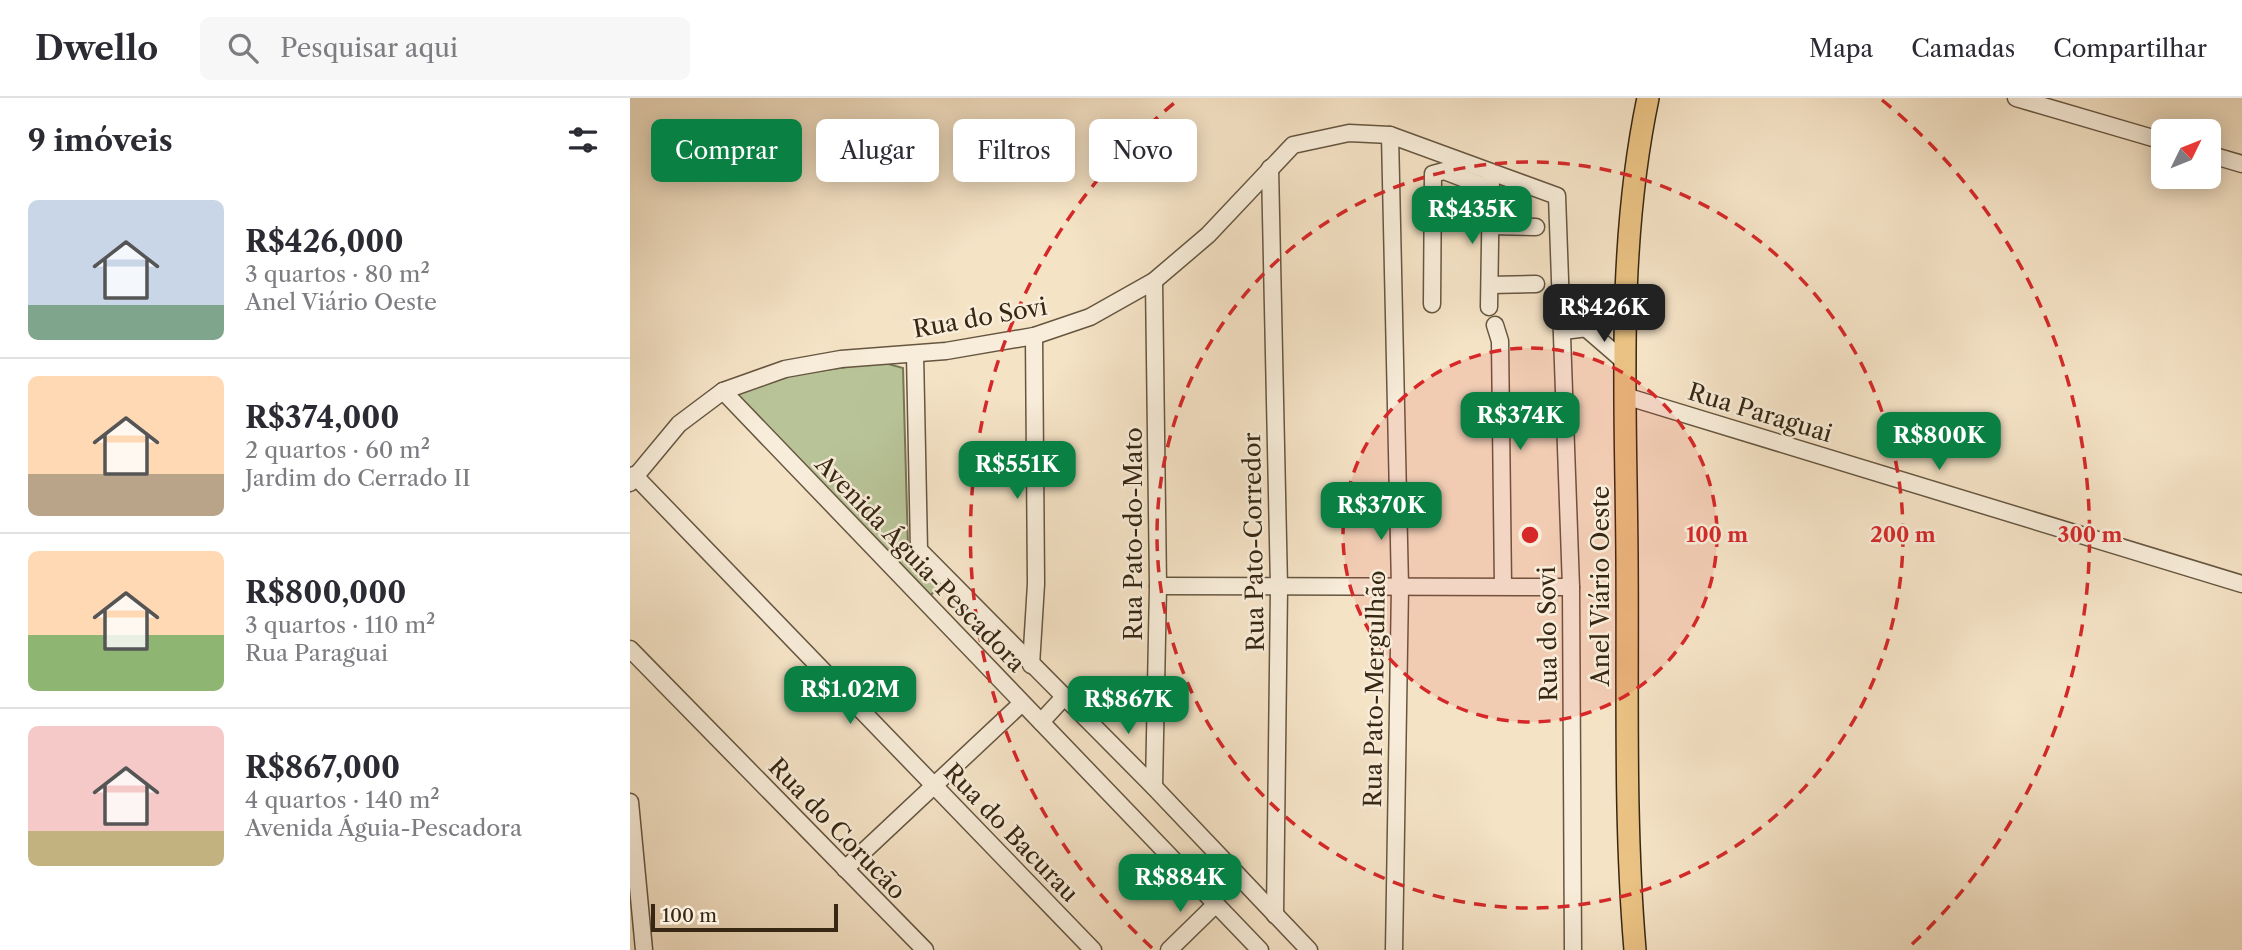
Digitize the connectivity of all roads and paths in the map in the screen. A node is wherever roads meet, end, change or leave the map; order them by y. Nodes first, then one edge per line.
1 (1648, 98) edge
2 (2016, 98) edge
3 (1390, 135) junction
4 (2151, 137) edge
5 (2221, 158) edge
6 (2242, 164) edge
7 (1270, 168) junction
8 (1492, 171) junction
9 (1491, 189) junction
10 (1490, 226) junction
11 (1536, 227) dead end
12 (1154, 281) junction
13 (1536, 284) dead end
14 (1490, 285) junction
15 (1432, 304) dead end
16 (1625, 304) junction
17 (1489, 307) dead end
18 (1495, 325) dead end
19 (1588, 330) junction
20 (1563, 331) junction
21 (1034, 336) junction
22 (915, 354) junction
23 (1625, 362) junction
24 (723, 391) junction
25 (1625, 396) junction
26 (632, 479) edge
27 (2242, 584) edge
28 (1158, 586) junction
29 (1503, 586) junction
30 (1279, 587) junction
31 (1400, 587) junction
32 (1571, 587) junction
33 (630, 649) edge
34 (1031, 666) junction
35 (1064, 697) junction
36 (1022, 703) junction
37 (1041, 722) junction
38 (934, 787) junction
39 (1154, 787) junction
40 (630, 802) edge
41 (845, 869) junction
42 (1216, 904) junction
43 (1275, 915) junction
44 (644, 950) edge
45 (925, 950) edge
46 (1093, 950) edge
47 (1169, 950) edge
48 (1260, 950) edge
49 (1309, 950) edge
50 (1394, 950) edge
51 (1573, 950) edge
52 (1635, 950) edge

1 - 16 main road, Anel Viário Oeste
2 - 4 street
3 - 7 street, Rua do Sovi
3 - 8 street, Rua do Sovi
3 - 31 street, Rua Pato-Mergulhão
5 - 6 street
7 - 12 street, Rua do Sovi
7 - 30 street, Rua Pato-Corredor
8 - 9 street
8 - 20 street, Rua do Sovi
9 - 10 street
9 - 15 street
10 - 11 street
10 - 14 street
12 - 21 street, Rua do Sovi
12 - 28 street, Rua Pato-do-Mato
13 - 14 street
14 - 17 street
16 - 19 street
16 - 23 main road, Anel Viário Oeste
18 - 29 street
19 - 20 street
19 - 23 street
20 - 32 street, Rua do Sovi
21 - 22 street, Rua do Sovi
21 - 34 street
22 - 24 street, Rua do Sovi
22 - 34 street, Avenida Águia-Pescadora
23 - 25 main road, Anel Viário Oeste
24 - 26 street, Rua do Sovi
24 - 36 street, Avenida Águia-Pescadora
25 - 27 street, Rua Paraguai
25 - 52 main road, Anel Viário Oeste
26 - 38 street, Rua do Bacurau
28 - 30 street
28 - 39 street, Rua Pato-do-Mato
29 - 31 street
29 - 32 street
30 - 31 street
30 - 43 street, Rua Pato-Corredor
31 - 50 street, Rua Pato-Mergulhão
32 - 51 street, Rua do Sovi
33 - 41 street, Rua do Corucão
34 - 35 street, Avenida Águia-Pescadora
35 - 37 street
35 - 39 street, Avenida Águia-Pescadora
36 - 37 street, Avenida Águia-Pescadora
36 - 38 street
37 - 42 street, Avenida Águia-Pescadora
38 - 41 street
38 - 46 street, Rua do Bacurau
39 - 43 street, Avenida Águia-Pescadora
40 - 44 street
41 - 45 street, Rua do Corucão
42 - 47 street
42 - 48 street, Avenida Águia-Pescadora
43 - 49 street, Avenida Águia-Pescadora

